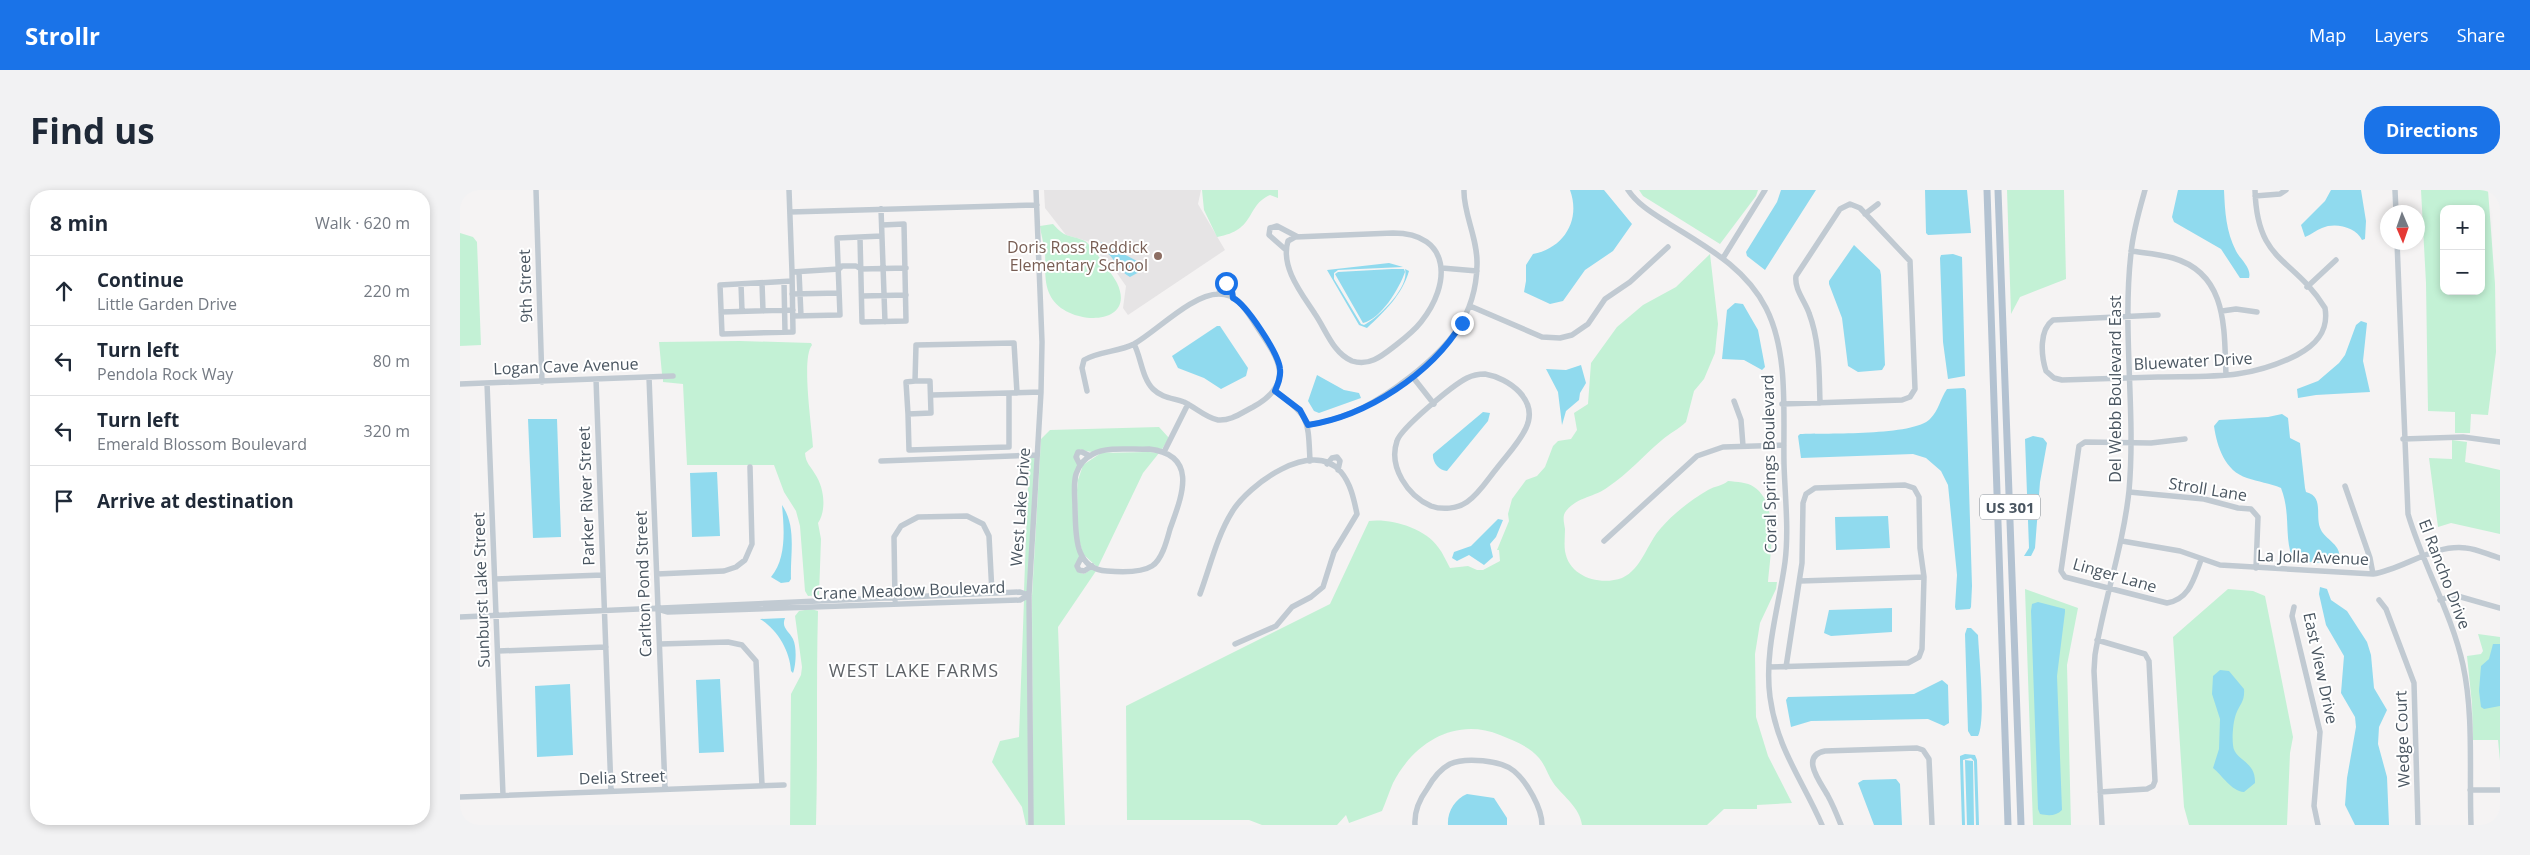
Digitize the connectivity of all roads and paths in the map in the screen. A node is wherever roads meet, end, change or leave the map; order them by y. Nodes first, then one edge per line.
1 (536, 190) edge
2 (789, 190) edge
3 (1036, 190) edge
4 (1464, 190) edge
5 (1628, 190) edge
6 (1765, 190) edge
7 (1987, 190) edge
8 (1998, 190) edge
9 (2145, 190) edge
10 (2286, 190) edge
11 (2395, 190) edge
12 (2255, 193) edge
13 (1037, 204) junction
14 (1878, 204) dead end
15 (2396, 205) edge
16 (881, 210) junction
17 (790, 212) junction
18 (1865, 214) junction
19 (882, 225) junction
20 (882, 236) junction
21 (860, 237) junction
22 (1298, 237) junction
23 (1668, 247) dead end
24 (1286, 250) junction
25 (2397, 250) edge
26 (2131, 251) junction
27 (1723, 258) junction
28 (2336, 260) dead end
29 (884, 268) junction
30 (906, 268) junction
31 (1442, 268) junction
32 (861, 269) junction
33 (839, 270) junction
34 (1477, 271) junction
35 (792, 272) junction
36 (799, 272) junction
37 (792, 281) junction
38 (784, 282) junction
39 (762, 283) junction
40 (741, 284) junction
41 (2307, 287) junction
42 (840, 293) junction
43 (792, 294) junction
44 (800, 294) junction
45 (1219, 294) junction
46 (906, 295) junction
47 (862, 296) junction
48 (884, 296) junction
49 (1233, 298) junction
50 (1470, 306) junction
51 (784, 310) junction
52 (742, 311) junction
53 (763, 311) junction
54 (2222, 311) junction
55 (720, 312) junction
56 (2257, 312) dead end
57 (793, 313) junction
58 (2158, 315) dead end
59 (801, 316) junction
60 (2127, 316) junction
61 (885, 322) junction
62 (785, 332) junction
63 (1134, 344) junction
64 (2226, 375) junction
65 (673, 376) dead end
66 (1412, 376) junction
67 (649, 377) junction
68 (2130, 378) junction
69 (596, 379) junction
70 (542, 382) junction
71 (915, 382) junction
72 (488, 383) junction
73 (460, 384) edge
74 (1087, 391) dead end
75 (1275, 391) junction
76 (1041, 392) junction
77 (1009, 393) junction
78 (1017, 393) junction
79 (932, 396) junction
80 (1734, 401) dead end
81 (1820, 403) junction
82 (1188, 404) junction
83 (1434, 404) junction
84 (1782, 404) junction
85 (908, 414) junction
86 (1308, 425) junction
87 (2185, 439) dead end
88 (2403, 439) junction
89 (2500, 442) edge
90 (2131, 443) junction
91 (1784, 445) junction
92 (1744, 446) junction
93 (1164, 452) junction
94 (1037, 455) junction
95 (1090, 456) junction
96 (881, 461) dead end
97 (1310, 461) junction
98 (1327, 464) junction
99 (1080, 465) junction
100 (750, 467) dead end
101 (1338, 470) junction
102 (2345, 486) dead end
103 (2129, 492) junction
104 (1604, 541) dead end
105 (2122, 541) junction
106 (1082, 556) junction
107 (2422, 557) junction
108 (2500, 558) edge
109 (2201, 560) junction
110 (1092, 566) junction
111 (2256, 568) junction
112 (657, 574) junction
113 (2373, 574) junction
114 (603, 575) junction
115 (1924, 576) junction
116 (495, 579) junction
117 (1800, 581) junction
118 (2111, 590) junction
119 (992, 593) junction
120 (1200, 594) dead end
121 (1029, 595) junction
122 (896, 597) junction
123 (2379, 600) dead end
124 (2440, 600) junction
125 (896, 605) junction
126 (2294, 607) dead end
127 (2500, 608) edge
128 (658, 609) junction
129 (605, 611) junction
130 (496, 616) junction
131 (460, 617) edge
132 (2097, 640) junction
133 (660, 644) junction
134 (1235, 644) dead end
135 (606, 647) junction
136 (498, 651) junction
137 (2003, 666) junction
138 (2016, 666) junction
139 (1769, 667) junction
140 (1786, 667) junction
141 (784, 785) dead end
142 (762, 786) junction
143 (665, 789) junction
144 (2470, 790) junction
145 (2500, 790) edge
146 (611, 791) junction
147 (2100, 792) junction
148 (503, 795) junction
149 (460, 797) edge
150 (1031, 825) edge
151 (1416, 825) edge
152 (1542, 825) edge
153 (1822, 825) edge
154 (1841, 825) edge
155 (1932, 825) edge
156 (2008, 825) edge
157 (2021, 825) edge
158 (2102, 825) edge
159 (2318, 825) edge
160 (2418, 825) edge
161 (2471, 825) edge

1 - 70 street, 9th Street
2 - 17 street
3 - 13 street, West Lake Drive
4 - 34 street
5 - 27 street, Coral Springs Boulevard
6 - 27 street
7 - 137 main road, US 301
8 - 138 main road, US 301 / US 301
9 - 26 street, Del Webb Boulevard East
10 - 12 street
11 - 15 street
12 - 41 street, Bluewater Drive
13 - 16 street
13 - 76 street, West Lake Drive
14 - 18 street
16 - 17 street
16 - 19 street
17 - 35 street
18 - 81 street
18 - 81 street
19 - 20 street
19 - 30 street
20 - 21 street
20 - 29 street
21 - 32 street
21 - 33 street
22 - 24 street
22 - 24 street
22 - 31 street
23 - 50 street
24 - 31 street
25 - 88 street, El Rancho Drive
26 - 54 street
26 - 60 street, Del Webb Boulevard East
27 - 84 street, Coral Springs Boulevard
28 - 41 street
29 - 30 street
29 - 32 street
29 - 48 street
30 - 46 street
31 - 34 street
32 - 33 street
32 - 47 street
33 - 36 street
33 - 42 street
34 - 50 street
35 - 36 street
35 - 37 street
36 - 44 street
37 - 38 street
37 - 43 street
38 - 39 street
38 - 51 street
39 - 40 street
39 - 53 street
40 - 52 street
40 - 55 street
41 - 64 street, Bluewater Drive
42 - 44 street
42 - 59 street
43 - 44 street
43 - 57 street
44 - 59 street
45 - 49 street
45 - 49 street
45 - 63 street
46 - 48 street
46 - 61 street
47 - 48 street
47 - 61 street
48 - 61 street
49 - 75 street
50 - 66 street
51 - 53 street
51 - 57 street
51 - 62 street
52 - 53 street
52 - 55 street
54 - 56 street
54 - 64 street
55 - 62 street
57 - 59 street
57 - 62 street
58 - 60 street
60 - 68 street, Del Webb Boulevard East
60 - 68 street, Bluewater Drive
63 - 74 street
63 - 82 street
64 - 68 street, Bluewater Drive
65 - 67 street, Logan Cave Avenue
66 - 83 street
66 - 86 street
67 - 69 street, Logan Cave Avenue
67 - 112 street, Carlton Pond Street
68 - 90 street, Del Webb Boulevard East
69 - 70 street, Logan Cave Avenue
69 - 114 street, Parker River Street
70 - 72 street, Logan Cave Avenue
71 - 78 street
71 - 79 street
71 - 85 street
72 - 73 street, Logan Cave Avenue
72 - 116 street, Sunburst Lake Street
75 - 82 street
75 - 86 street
76 - 78 street
76 - 94 street, West Lake Drive
77 - 78 street
77 - 79 street
77 - 85 street
79 - 85 street
80 - 92 street
81 - 84 street
82 - 93 street
83 - 83 street
84 - 91 street, Coral Springs Boulevard
86 - 97 street
87 - 90 street
88 - 89 street
88 - 107 street, El Rancho Drive
90 - 103 street, Del Webb Boulevard East
90 - 118 street, Linger Lane
91 - 92 street
91 - 139 street, Coral Springs Boulevard
92 - 104 street
93 - 95 street
93 - 110 street
94 - 96 street
94 - 121 street, West Lake Drive
95 - 99 street
95 - 99 street
97 - 98 street
97 - 120 street
98 - 101 street
98 - 101 street
99 - 106 street
100 - 112 street
101 - 134 street
102 - 113 street
103 - 105 street, Del Webb Boulevard East
103 - 111 street, Stroll Lane
105 - 109 street, La Jolla Avenue
105 - 118 street, Del Webb Boulevard East
106 - 110 street
106 - 110 street
107 - 108 street, La Jolla Avenue
107 - 113 street, La Jolla Avenue
107 - 124 street, El Rancho Drive
109 - 111 street, La Jolla Avenue
109 - 118 street, Linger Lane
111 - 113 street, La Jolla Avenue
112 - 128 street, Carlton Pond Street
114 - 116 street
114 - 129 street, Parker River Street
115 - 117 street
115 - 117 street
115 - 140 street
116 - 130 street, Sunburst Lake Street
117 - 140 street
118 - 132 street, Del Webb Boulevard East
119 - 121 street, Crane Meadow Boulevard
119 - 122 street, Crane Meadow Boulevard
119 - 122 street
121 - 125 street, Crane Meadow Boulevard
121 - 150 street, West Lake Drive
122 - 125 street
122 - 128 street, Crane Meadow Boulevard
123 - 160 street, Wedge Court
124 - 127 street
124 - 144 street, El Rancho Drive
125 - 128 street, Crane Meadow Boulevard
126 - 159 street, East View Drive
128 - 129 street, Crane Meadow Boulevard
128 - 133 street, Carlton Pond Street
129 - 130 street, Crane Meadow Boulevard
129 - 135 street, Parker River Street
130 - 131 street, Crane Meadow Boulevard
130 - 136 street, Sunburst Lake Street
132 - 147 street, Del Webb Boulevard East
132 - 147 street
133 - 142 street
133 - 143 street, Carlton Pond Street
135 - 136 street
135 - 146 street, Parker River Street
136 - 148 street, Sunburst Lake Street
137 - 138 main road
137 - 156 main road, US 301
138 - 157 main road, US 301 / US 301
139 - 140 street
139 - 153 street, Coral Springs Boulevard
141 - 142 street, Delia Street
142 - 143 street, Delia Street
143 - 146 street, Delia Street
144 - 145 street
144 - 161 street, El Rancho Drive
146 - 148 street, Delia Street
147 - 158 street, Del Webb Boulevard East
148 - 149 street, Delia Street
151 - 152 street
154 - 155 street

